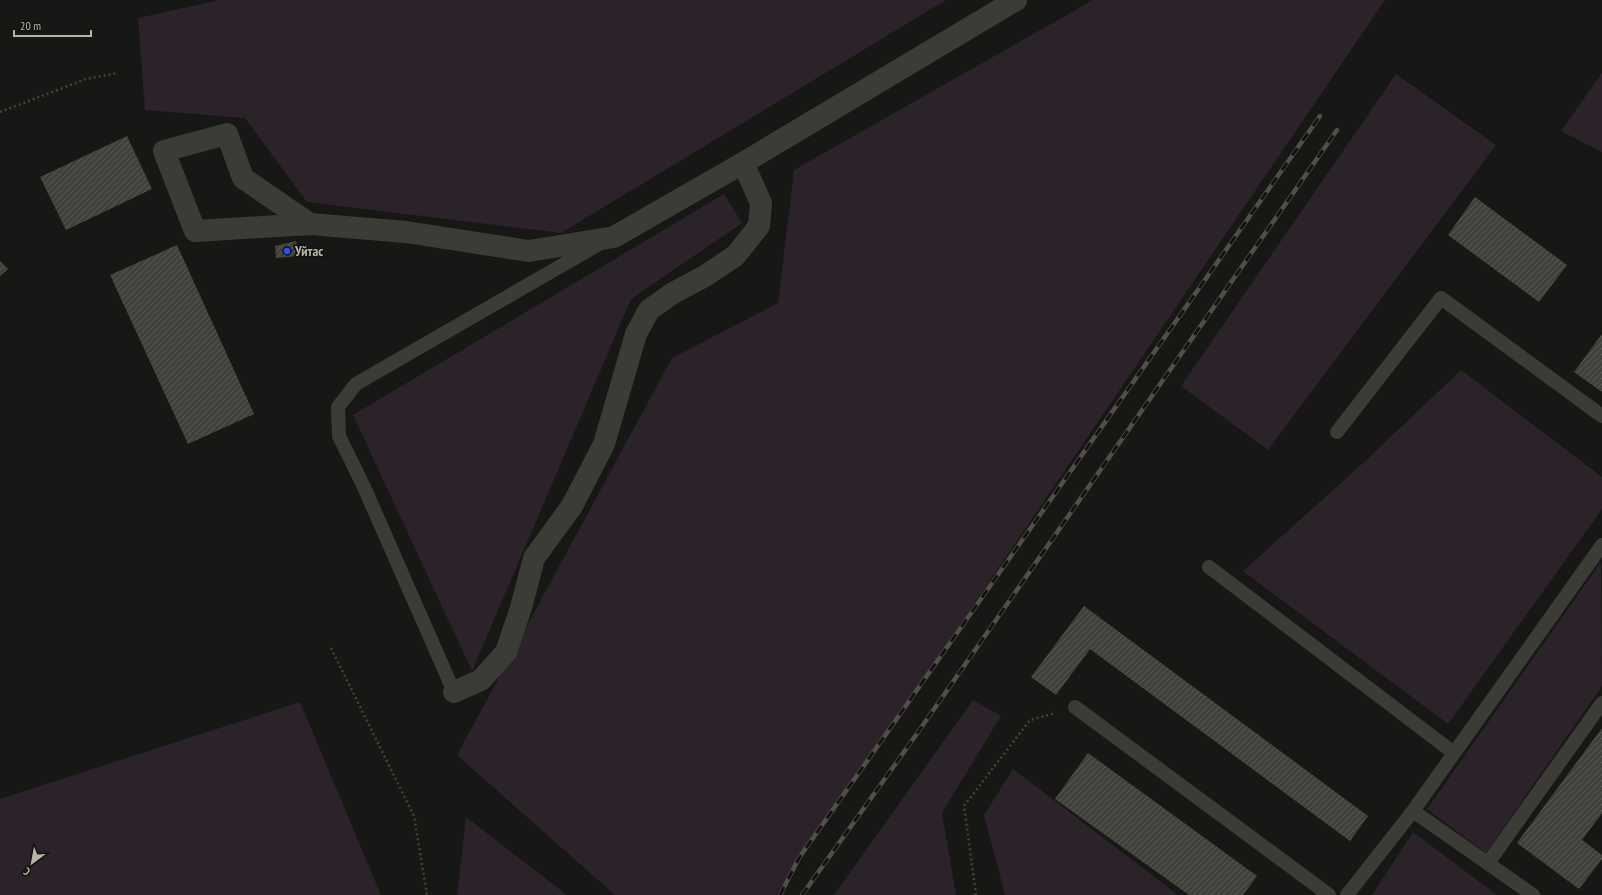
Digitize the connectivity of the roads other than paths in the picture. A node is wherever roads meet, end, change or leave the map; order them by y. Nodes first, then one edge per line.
1 (1016, 0) edge
2 (743, 163) junction
3 (310, 224) junction
4 (614, 236) junction
5 (1602, 416) edge
6 (1337, 432) dead end
7 (1602, 545) edge
8 (1209, 567) dead end
9 (454, 692) joint
10 (1602, 703) edge
11 (1075, 707) road end
12 (1454, 753) junction
13 (1413, 811) junction
14 (1488, 863) junction
15 (1329, 895) edge
16 (1347, 895) edge
17 (1533, 895) edge

1 - 2 street
2 - 4 street
2 - 9 street
3 - 3 street
3 - 4 street
4 - 9 lane
5 - 6 lane
7 - 12 lane
8 - 12 lane
10 - 14 lane
11 - 15 lane
12 - 13 lane
13 - 14 lane
13 - 16 lane
14 - 17 lane

